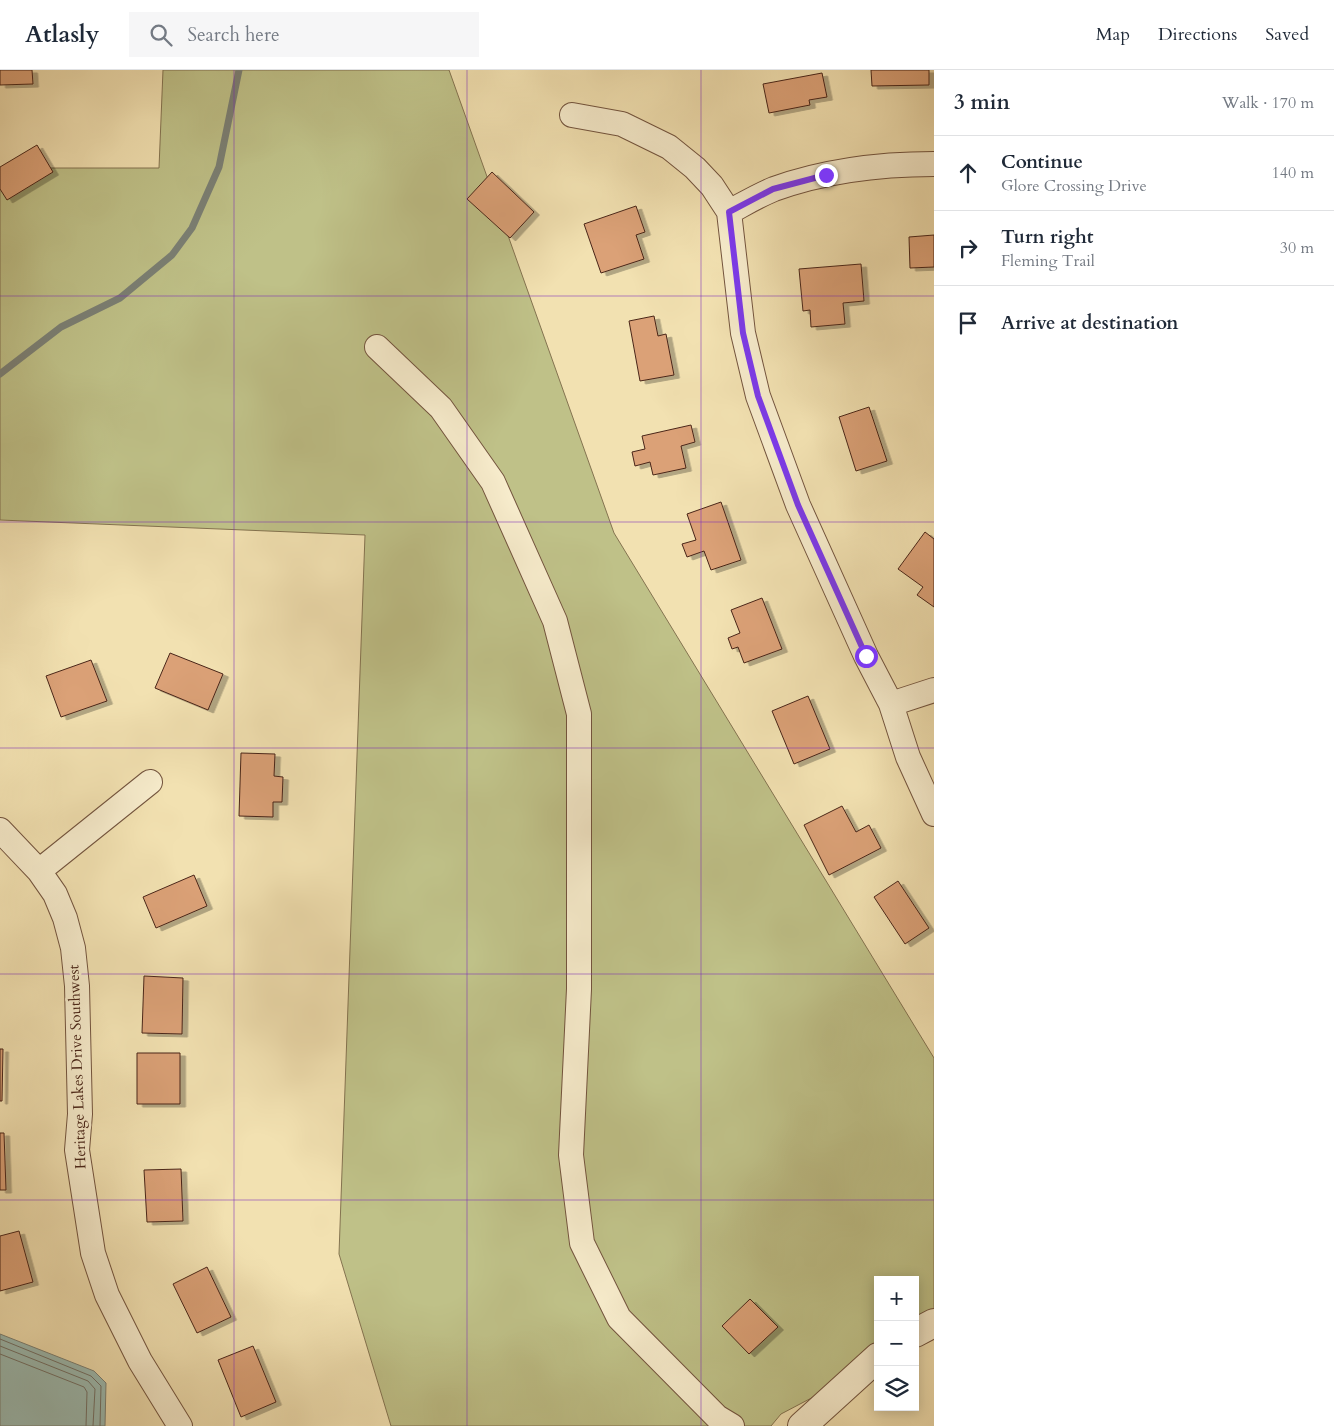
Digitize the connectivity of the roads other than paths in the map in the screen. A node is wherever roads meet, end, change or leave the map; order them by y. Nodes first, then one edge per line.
1 (572, 115) dead end
2 (934, 164) edge
3 (729, 212) junction
4 (376, 347) dead end
5 (934, 690) edge
6 (891, 704) junction
7 (150, 782) dead end
8 (934, 814) edge
9 (0, 830) edge
10 (39, 871) junction
11 (934, 1323) edge
12 (919, 1331) edge
13 (874, 1361) edge
14 (180, 1426) edge
15 (732, 1426) edge
16 (802, 1426) edge

1 - 3 street
2 - 3 street
3 - 6 street
4 - 15 street
5 - 6 street
6 - 8 street
7 - 10 street
9 - 10 street, Heritage Lakes Drive Southwest
10 - 14 street, Heritage Lakes Drive Southwest
11 - 12 street
13 - 16 street

